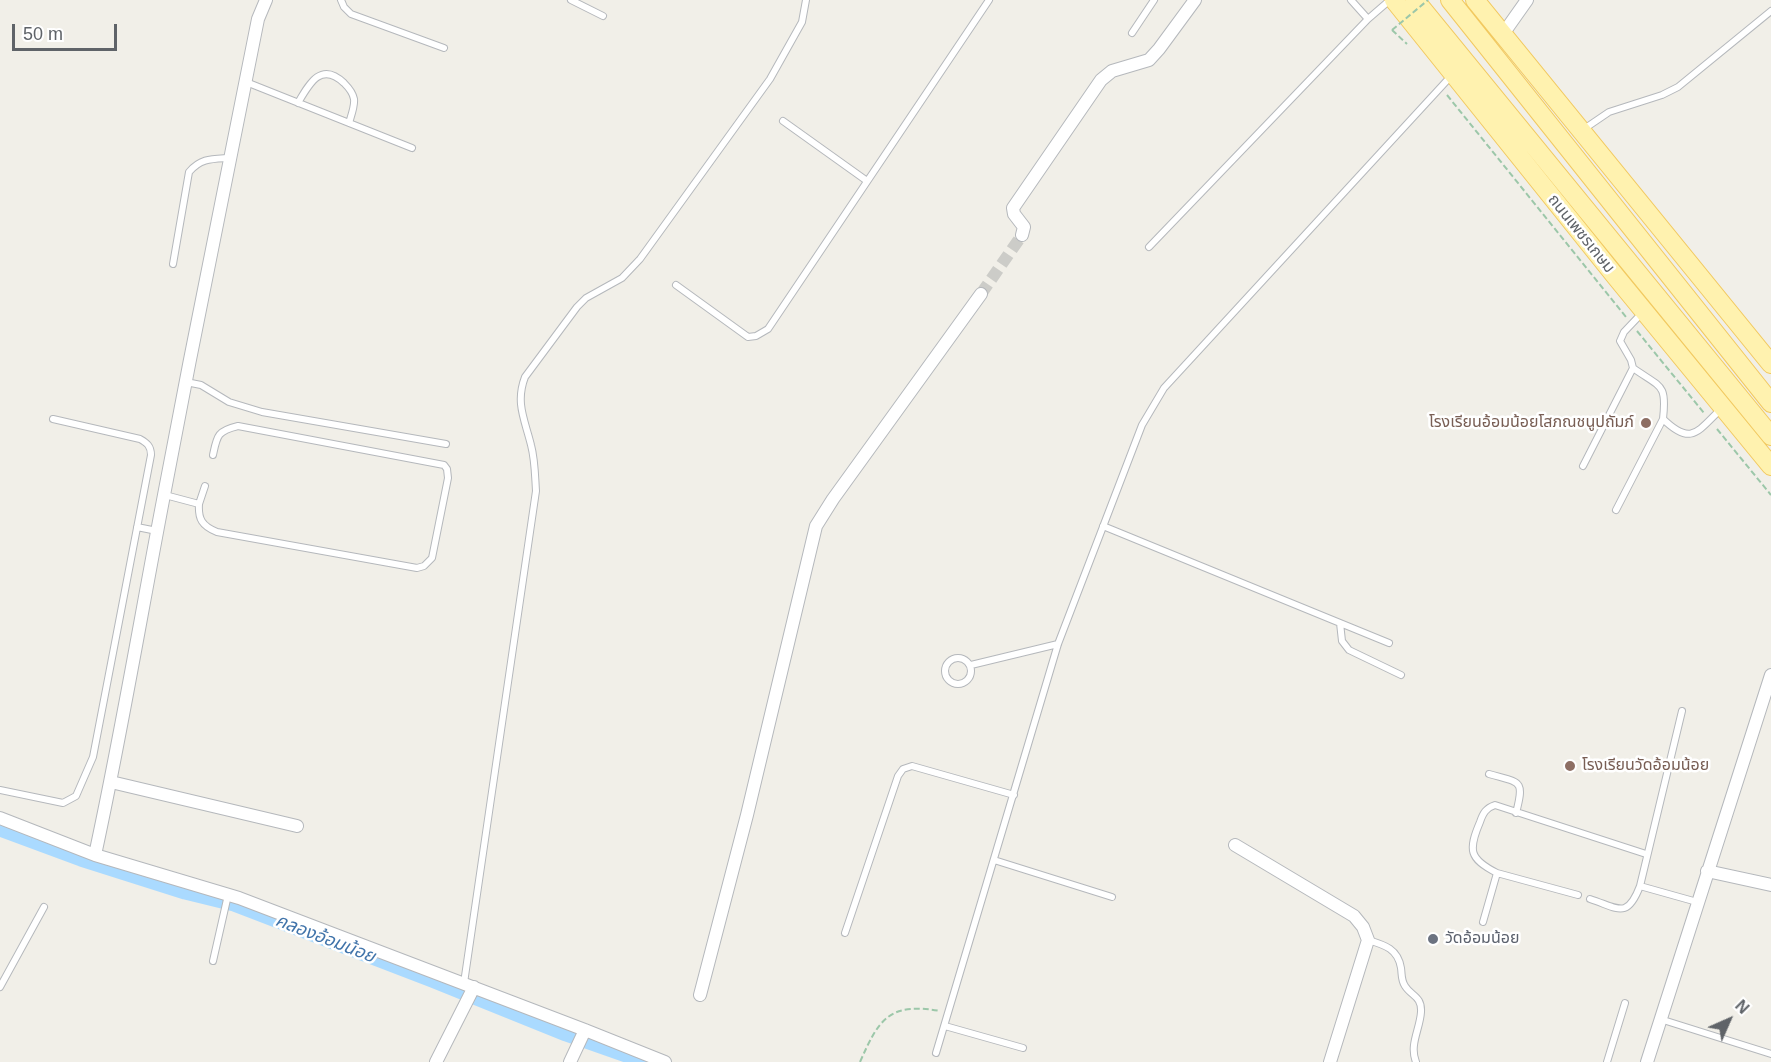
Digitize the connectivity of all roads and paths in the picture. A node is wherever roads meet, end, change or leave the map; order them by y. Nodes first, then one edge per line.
1 (266, 0) edge
2 (341, 0) edge
3 (571, 0) edge
4 (806, 0) edge
5 (989, 0) edge
6 (1154, 0) edge
7 (1195, 0) edge
8 (1351, 0) edge
9 (1392, 0) edge
10 (1415, 0) edge
11 (1428, 0) edge
12 (1450, 0) edge
13 (1475, 0) edge
14 (1527, 0) edge
15 (1771, 11) edge
16 (603, 16) dead end
17 (1368, 19) junction
18 (1132, 33) dead end
19 (1503, 34) junction
20 (1410, 47) dead end
21 (444, 48) dead end
22 (1453, 74) junction
23 (245, 81) junction
24 (298, 103) junction
25 (783, 121) dead end
26 (349, 123) junction
27 (1581, 130) junction
28 (412, 148) dead end
29 (230, 158) junction
30 (867, 182) junction
31 (1022, 235) dead end
32 (1149, 246) dead end
33 (173, 264) dead end
34 (676, 285) dead end
35 (981, 294) tunnel mouth
36 (1644, 311) junction
37 (1771, 364) edge
38 (1633, 368) junction
39 (185, 382) junction
40 (1768, 399) edge
41 (1723, 407) junction
42 (53, 419) dead end
43 (1663, 419) junction
44 (1771, 436) edge
45 (446, 444) dead end
46 (213, 455) dead end
47 (1582, 466) dead end
48 (1771, 466) edge
49 (206, 486) dead end
50 (164, 495) junction
51 (199, 504) junction
52 (1617, 510) dead end
53 (137, 526) junction
54 (1103, 526) junction
55 (157, 531) junction
56 (1340, 623) junction
57 (1389, 643) dead end
58 (1058, 644) junction
59 (971, 665) junction
60 (1401, 675) dead end
61 (1771, 675) edge
62 (1682, 711) dead end
63 (1489, 774) dead end
64 (111, 782) junction
65 (0, 790) edge
66 (1014, 795) junction
67 (1516, 813) junction
68 (0, 818) edge
69 (297, 826) dead end
70 (1235, 844) dead end
71 (1646, 854) junction
72 (95, 855) junction
73 (994, 860) junction
74 (1707, 871) junction
75 (1497, 873) junction
76 (1771, 885) edge
77 (1640, 886) junction
78 (1578, 895) dead end
79 (1112, 897) dead end
80 (1590, 899) dead end
81 (227, 900) junction
82 (1697, 902) junction
83 (44, 907) dead end
84 (1483, 922) dead end
85 (845, 933) dead end
86 (1368, 940) junction
87 (213, 961) dead end
88 (0, 987) edge
89 (469, 990) junction
90 (700, 996) dead end
91 (1625, 1003) dead end
92 (949, 1012) junction
93 (1659, 1019) junction
94 (945, 1026) junction
95 (582, 1037) junction
96 (1023, 1048) dead end
97 (936, 1053) dead end
98 (1771, 1054) edge
99 (436, 1062) edge
100 (570, 1062) edge
101 (665, 1062) edge
102 (860, 1062) edge
103 (1330, 1062) edge
104 (1416, 1062) edge
105 (1607, 1062) edge
106 (1647, 1062) edge

1 - 23 street
2 - 21 lane
3 - 16 lane
4 - 89 lane
5 - 30 lane
6 - 18 lane
7 - 31 street
8 - 17 lane
9 - 17 lane
9 - 22 main road, ถนนเพชรเกษม
10 - 44 main road, ถนนเพชรเกษม
11 - 20 path, bridge
12 - 40 main road
13 - 19 main road
14 - 19 street
15 - 27 lane
17 - 32 lane
19 - 27 main road
22 - 36 main road, ถนนเพชรเกษม
22 - 54 lane
23 - 24 lane
23 - 29 street
24 - 26 lane
24 - 26 lane
25 - 30 lane
26 - 28 lane
27 - 37 main road
29 - 33 lane
29 - 39 street
30 - 34 lane
35 - 90 street
36 - 38 lane
36 - 41 main road, ถนนเพชรเกษม
38 - 43 lane
38 - 47 lane
39 - 45 lane
39 - 50 street
41 - 43 lane
41 - 48 main road, ถนนเพชรเกษม
42 - 53 lane
43 - 52 lane
46 - 51 lane
49 - 51 lane
50 - 51 lane
50 - 55 street
53 - 55 lane
53 - 65 lane
54 - 56 lane
54 - 58 lane
55 - 64 street
56 - 57 lane
56 - 60 lane
58 - 59 lane
58 - 66 lane
59 - 59 lane
61 - 74 street
62 - 71 lane
63 - 67 lane
64 - 69 street
64 - 72 street
66 - 73 lane
66 - 85 lane
67 - 71 lane
67 - 75 lane
68 - 72 street
70 - 86 street
71 - 77 lane
72 - 81 street
73 - 79 lane
73 - 92 lane
74 - 76 street
74 - 82 street
75 - 78 lane
75 - 84 lane
77 - 80 lane
77 - 82 lane
81 - 87 lane
81 - 89 street
82 - 93 street
83 - 88 lane
86 - 103 street
86 - 104 lane
89 - 95 street
89 - 99 street
91 - 105 lane
92 - 94 lane
92 - 102 path
93 - 98 lane
93 - 106 street
94 - 96 lane
94 - 97 lane
95 - 100 street
95 - 101 street

